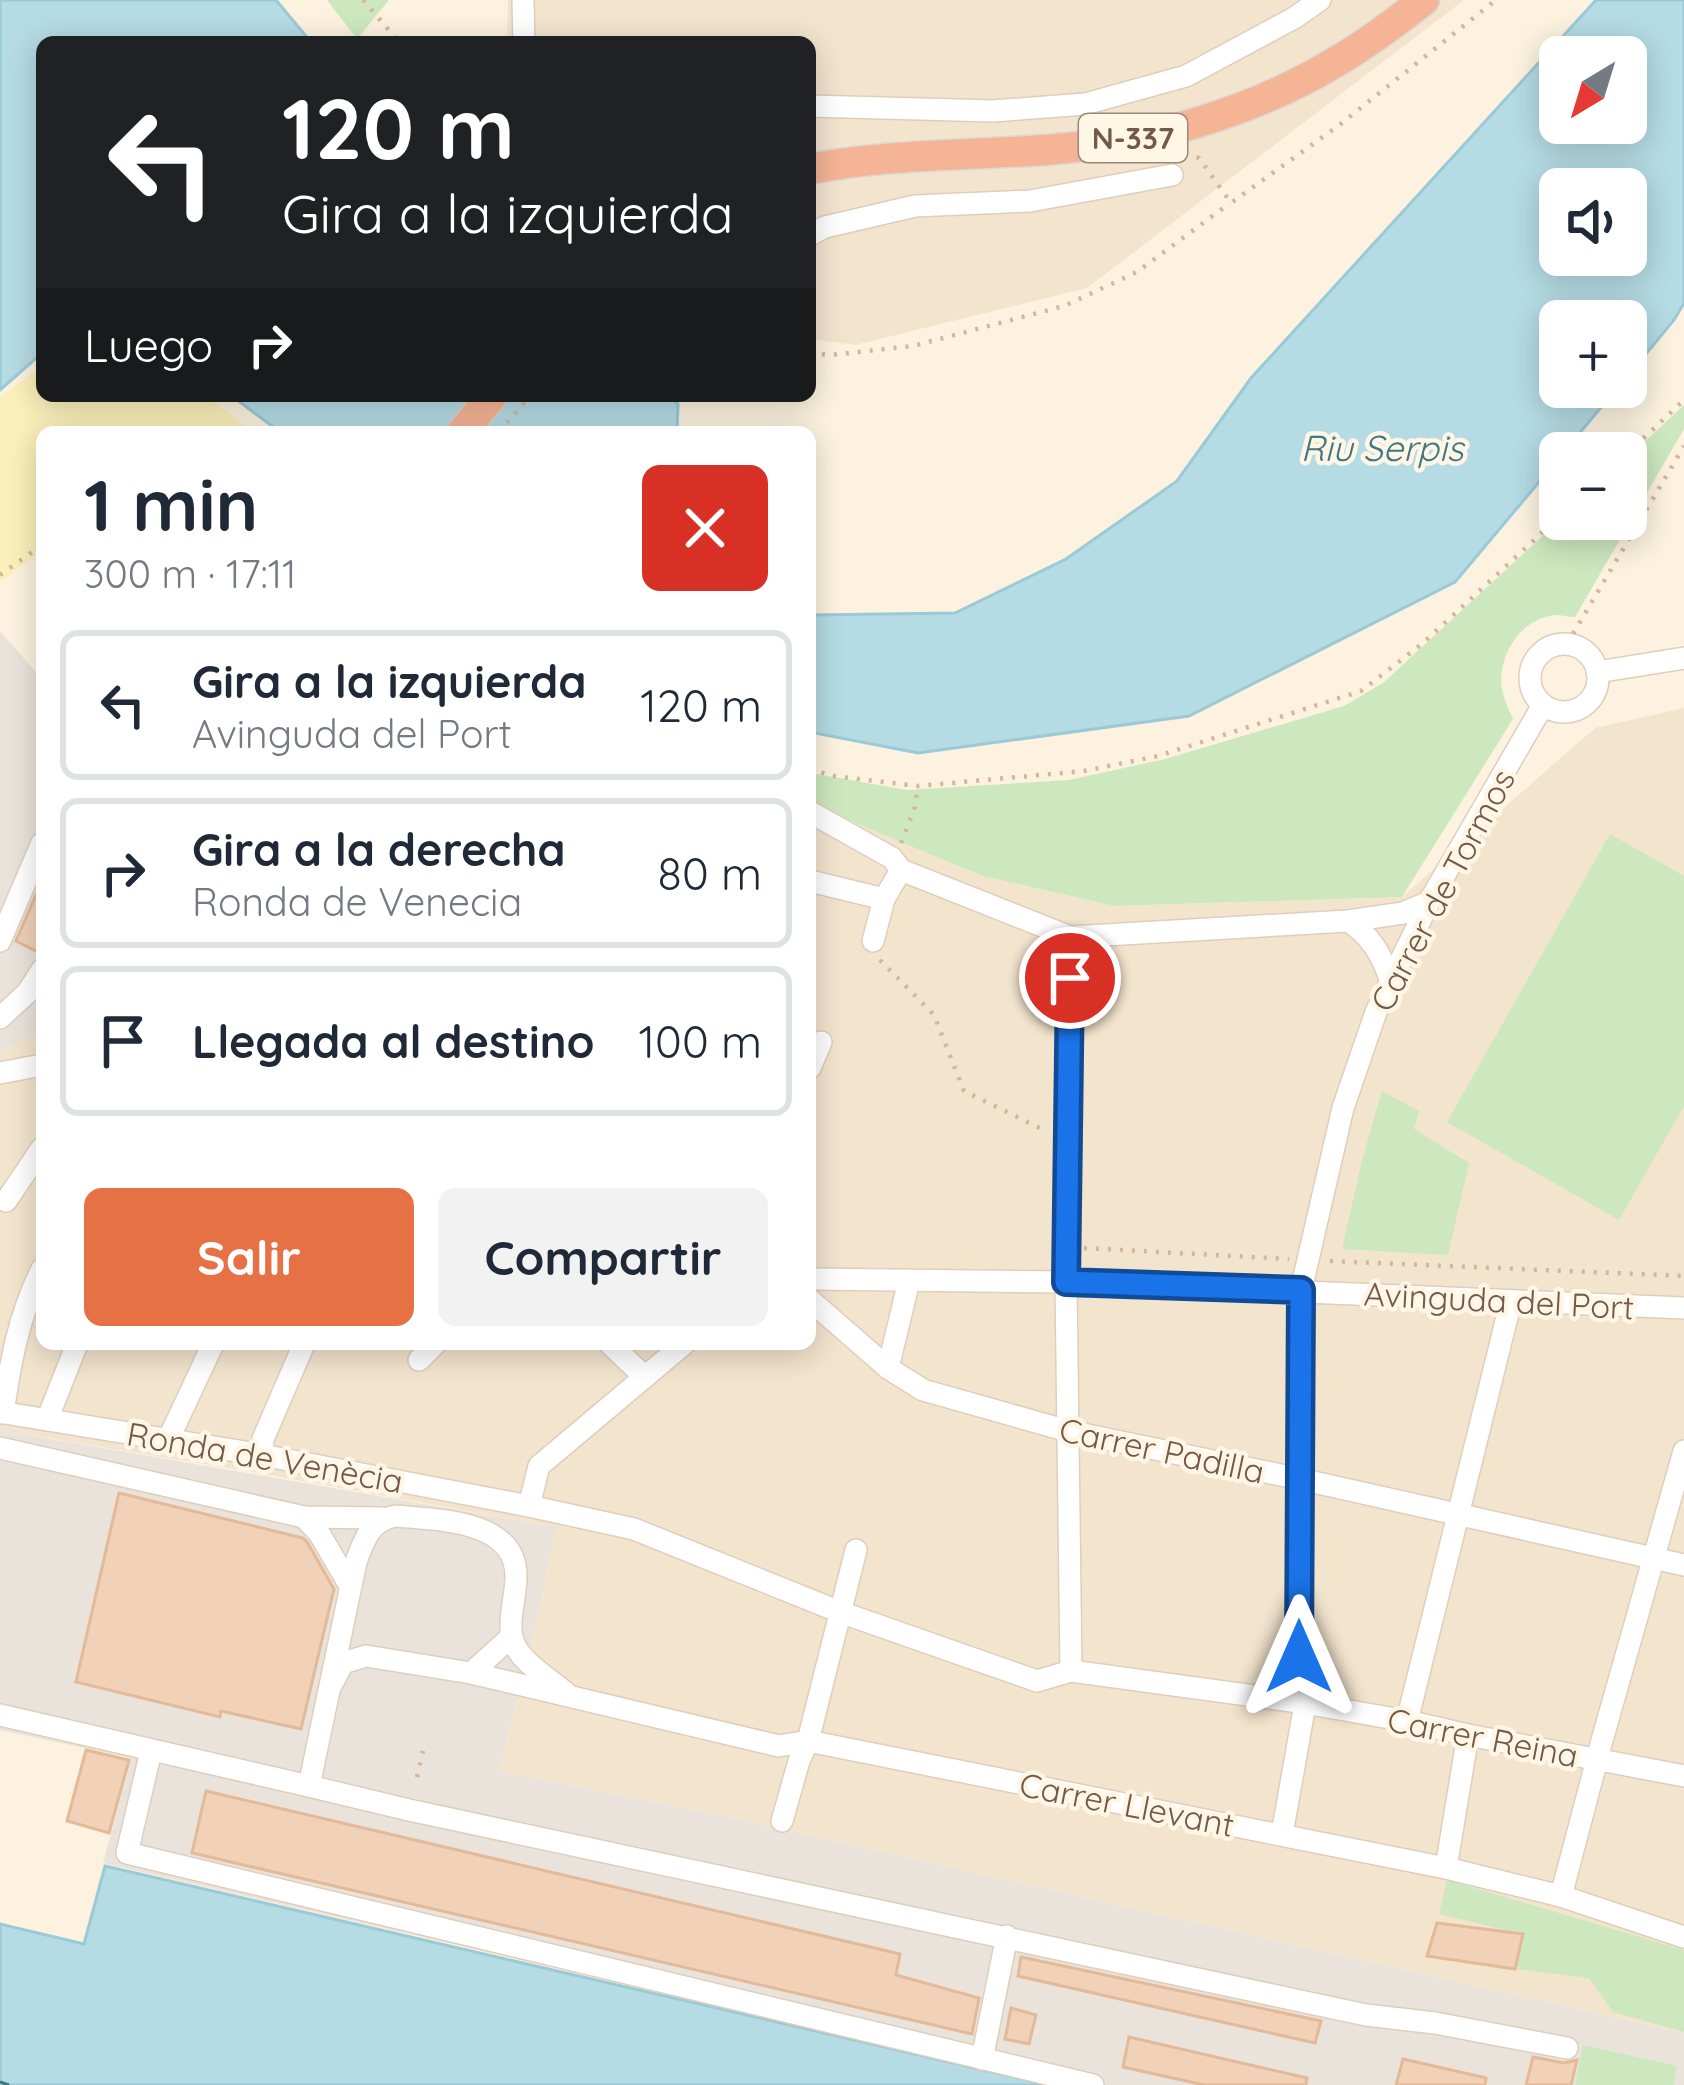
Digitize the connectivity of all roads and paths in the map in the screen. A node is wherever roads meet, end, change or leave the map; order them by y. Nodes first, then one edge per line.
1 (363, 0) edge
2 (523, 0) edge
3 (1320, 0) edge
4 (1424, 0) edge
5 (394, 36) edge
6 (524, 36) edge
7 (816, 106) edge
8 (816, 168) edge
9 (1172, 175) dead end
10 (1232, 202) dead end
11 (816, 232) edge
12 (816, 354) edge
13 (1684, 400) edge
14 (487, 402) edge
15 (525, 402) edge
16 (467, 426) edge
17 (504, 426) edge
18 (1647, 434) edge
19 (1684, 446) edge
20 (1539, 535) edge
21 (36, 549) edge
22 (0, 575) edge
23 (1568, 644) junction
24 (1684, 658) edge
25 (1598, 672) junction
26 (1543, 705) junction
27 (816, 771) edge
28 (918, 786) junction
29 (816, 816) edge
30 (36, 857) edge
31 (896, 864) junction
32 (816, 882) edge
33 (884, 899) junction
34 (1429, 902) junction
35 (1348, 921) junction
36 (1070, 938) junction
37 (0, 940) edge
38 (873, 941) joint
39 (36, 979) edge
40 (1391, 982) junction
41 (0, 1018) edge
42 (821, 1042) dead end
43 (816, 1054) edge
44 (36, 1066) edge
45 (0, 1073) edge
46 (1070, 1142) junction
47 (36, 1157) edge
48 (6, 1201) dead end
49 (1068, 1247) junction
50 (1309, 1260) junction
51 (1684, 1276) edge
52 (816, 1279) edge
53 (36, 1281) edge
54 (909, 1281) junction
55 (1066, 1282) junction
56 (1301, 1290) junction
57 (1511, 1301) junction
58 (816, 1305) edge
59 (1684, 1308) edge
60 (75, 1350) edge
61 (210, 1350) edge
62 (301, 1350) edge
63 (616, 1350) edge
64 (677, 1350) edge
65 (888, 1368) junction
66 (645, 1377) junction
67 (1, 1413) edge
68 (47, 1420) junction
69 (1068, 1431) junction
70 (169, 1438) junction
71 (0, 1448) edge
72 (1684, 1451) edge
73 (262, 1455) junction
74 (1300, 1479) junction
75 (529, 1506) junction
76 (1457, 1515) junction
77 (304, 1517) junction
78 (382, 1518) junction
79 (856, 1550) dead end
80 (1654, 1559) junction
81 (1684, 1565) edge
82 (349, 1591) junction
83 (840, 1612) junction
84 (511, 1637) junction
85 (376, 1658) junction
86 (1072, 1671) junction
87 (471, 1673) junction
88 (332, 1684) junction
89 (571, 1698) junction
90 (1299, 1702) junction
91 (0, 1715) edge
92 (1407, 1720) junction
93 (1468, 1735) junction
94 (808, 1741) junction
95 (151, 1751) junction
96 (423, 1751) dead end
97 (1597, 1760) junction
98 (1684, 1776) edge
99 (417, 1778) dead end
100 (309, 1786) junction
101 (782, 1821) dead end
102 (1282, 1834) junction
103 (1446, 1868) junction
104 (1561, 1896) junction
105 (1007, 1936) junction
106 (1684, 1936) edge
107 (1567, 2048) dead end
108 (982, 2059) junction
109 (1094, 2085) edge

1 - 5 path
2 - 6 street
3 - 7 street
4 - 8 highway, N-337
9 - 11 street
10 - 12 path
13 - 18 path
14 - 16 highway
15 - 17 path
19 - 23 path
20 - 28 path
21 - 22 path
23 - 25 street
23 - 26 street
24 - 25 street
25 - 26 street
26 - 34 street, Carrer de Tormos
27 - 28 path
28 - 31 path
29 - 31 street
30 - 37 street
31 - 33 street
31 - 36 street
32 - 33 street
33 - 38 street
34 - 35 street
34 - 40 street, Carrer de Tormos
35 - 36 street
35 - 40 street
36 - 46 street
38 - 46 path
39 - 41 street
40 - 50 street, Carrer de Tormos
42 - 43 street
44 - 45 street
46 - 49 street
47 - 48 street
49 - 50 path
49 - 55 street
50 - 51 path
50 - 56 street, Carrer de Tormos
52 - 54 street, Avinguda del Port
53 - 67 street
54 - 55 street, Avinguda del Port
54 - 65 street
55 - 56 street, Avinguda del Port
55 - 69 street
56 - 57 street, Avinguda del Port
56 - 74 street, Carrer de Tormos
57 - 59 street, Avinguda del Port
57 - 76 street
58 - 65 street, Carrer Padilla
60 - 68 street
61 - 70 street
62 - 73 street
63 - 66 street
64 - 66 street
65 - 69 street, Carrer Padilla
66 - 75 street
67 - 68 street, Ronda de Venècia
68 - 70 street, Ronda de Venècia
69 - 74 street, Carrer Padilla
69 - 86 street
70 - 73 street, Ronda de Venècia
71 - 77 street
72 - 80 street
73 - 75 street, Ronda de Venècia
74 - 76 street, Carrer Padilla
74 - 90 street, Carrer de Tormos
75 - 83 street, Ronda de Venècia
76 - 80 street, Carrer Padilla
76 - 92 street
77 - 78 street
77 - 82 street
78 - 82 street
78 - 84 street
79 - 83 street
80 - 81 street, Carrer Padilla
80 - 97 street
82 - 85 street
82 - 88 street
83 - 86 street, Carrer Reina
83 - 94 street
84 - 87 street
84 - 89 street
85 - 87 street
85 - 88 street
86 - 90 street, Carrer Reina
87 - 89 street, Carrer Llevant
88 - 100 street
89 - 94 street, Carrer Llevant
90 - 92 street, Carrer Reina
90 - 102 street, Carrer de Tormos
91 - 95 street
92 - 93 street, Carrer Reina
93 - 97 street, Carrer Reina
93 - 103 street
94 - 101 street
94 - 102 street, Carrer Llevant
95 - 100 street
95 - 108 street
96 - 99 path
97 - 98 street, Carrer Reina
97 - 104 street
100 - 105 street
102 - 103 street, Carrer Llevant
103 - 104 street, Carrer Llevant
104 - 106 street, Carrer Llevant
105 - 107 street
105 - 108 street
108 - 109 street

